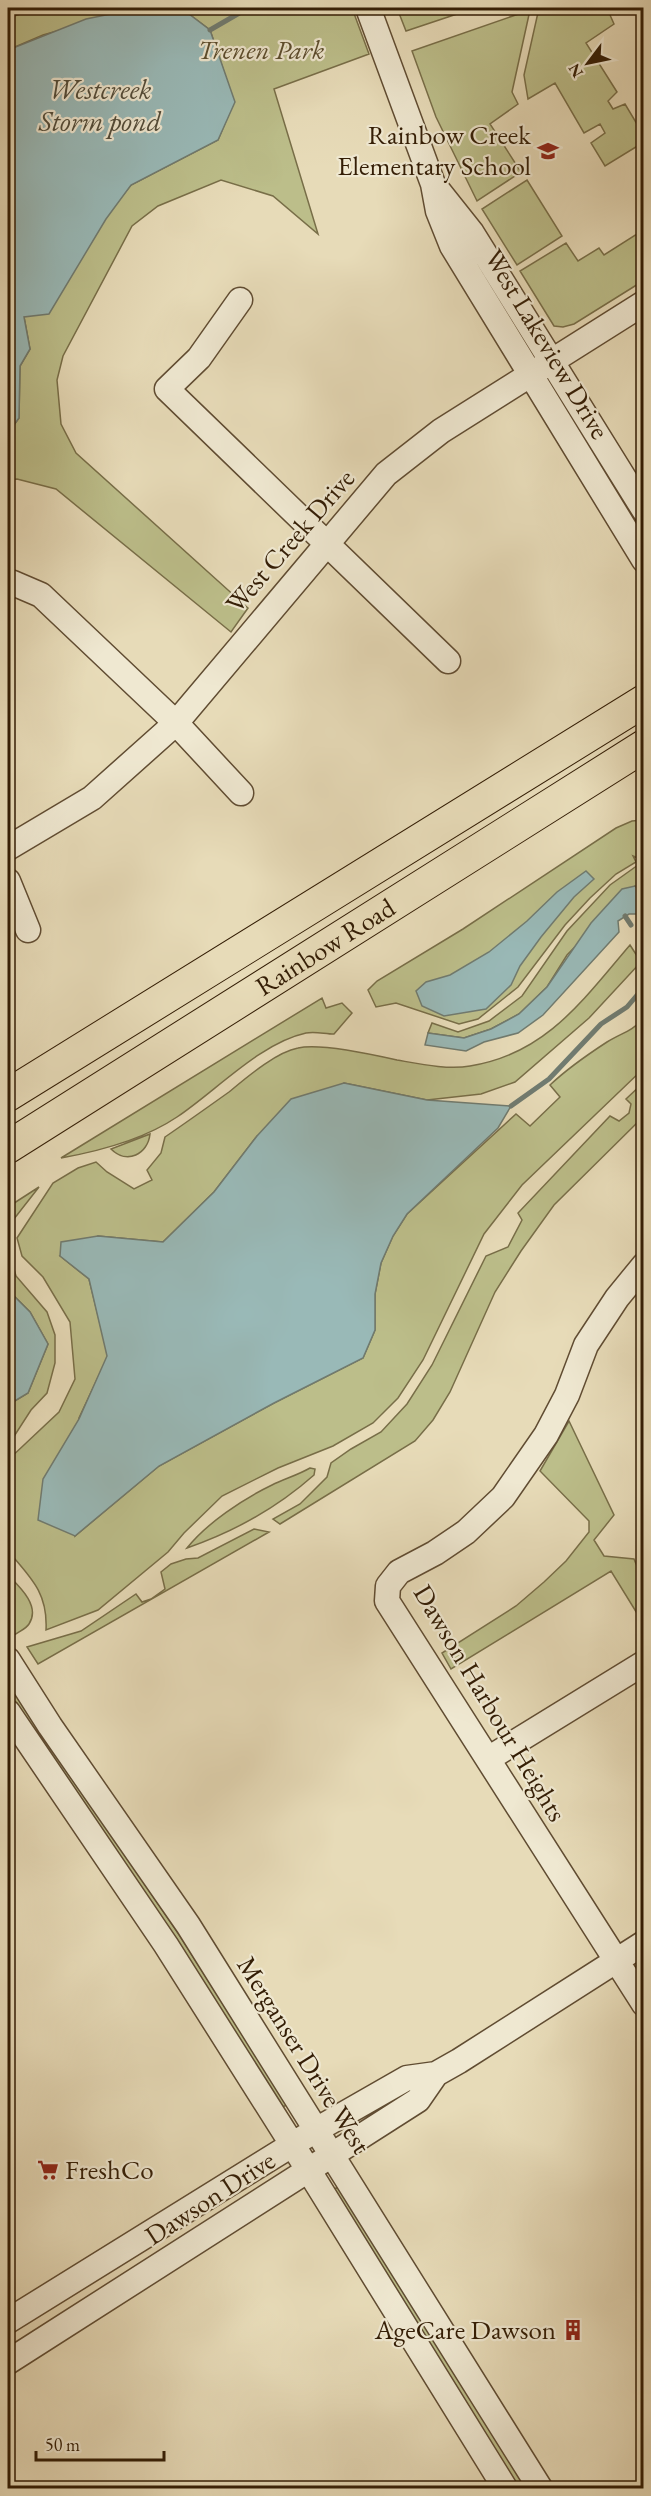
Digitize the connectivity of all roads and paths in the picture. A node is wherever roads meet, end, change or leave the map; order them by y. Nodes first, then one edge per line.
1 (368, 8) edge
2 (433, 184) junction
3 (240, 300) dead end
4 (644, 303) edge
5 (550, 362) junction
6 (530, 374) junction
7 (644, 510) edge
8 (326, 545) junction
9 (644, 560) edge
10 (8, 587) edge
11 (448, 661) dead end
12 (644, 701) edge
13 (176, 723) junction
14 (644, 746) edge
15 (241, 793) dead end
16 (8, 848) edge
17 (8, 881) edge
18 (28, 930) dead end
19 (8, 1095) edge
20 (8, 1147) edge
21 (644, 1265) edge
22 (8, 1660) edge
23 (644, 1662) edge
24 (8, 1712) edge
25 (488, 1759) junction
26 (644, 1943) edge
27 (616, 1961) junction
28 (644, 2004) edge
29 (436, 2074) junction
30 (316, 2130) junction
31 (292, 2145) junction
32 (332, 2157) junction
33 (309, 2170) junction
34 (152, 2232) junction
35 (169, 2261) junction
36 (8, 2321) edge
37 (8, 2362) edge
38 (505, 2488) edge
39 (540, 2488) edge

1 - 2 street, West Lakeview Drive
2 - 5 street, West Lakeview Drive
2 - 6 street, West Lakeview Drive
3 - 8 street
4 - 5 street, West Creek Drive
5 - 6 street, West Creek Drive
5 - 7 street, West Lakeview Drive
6 - 8 street, West Creek Drive
6 - 9 street, West Lakeview Drive
8 - 11 street
8 - 13 street, West Creek Drive
10 - 13 street
12 - 19 main road, Rainbow Road
13 - 15 street
13 - 16 street, West Creek Drive
14 - 20 main road, Rainbow Road
17 - 18 street
21 - 25 street, Dawson Harbour Heights
22 - 30 street, Merganser Drive West
23 - 25 street
24 - 31 street
25 - 27 street, Dawson Harbour Heights
26 - 27 street, Dawson Drive
27 - 28 street, Dawson Harbour Heights
27 - 29 street, Dawson Drive
29 - 30 street, Dawson Drive
29 - 32 street, Dawson Drive
30 - 31 street, Dawson Drive
30 - 32 street, Merganser Drive West
31 - 33 street
31 - 34 street, Dawson Drive
32 - 33 street, Dawson Drive
32 - 39 street, Merganser Drive West
33 - 35 street, Dawson Drive
33 - 38 street
34 - 35 street
34 - 36 street, Dawson Drive
35 - 37 street, Dawson Drive

